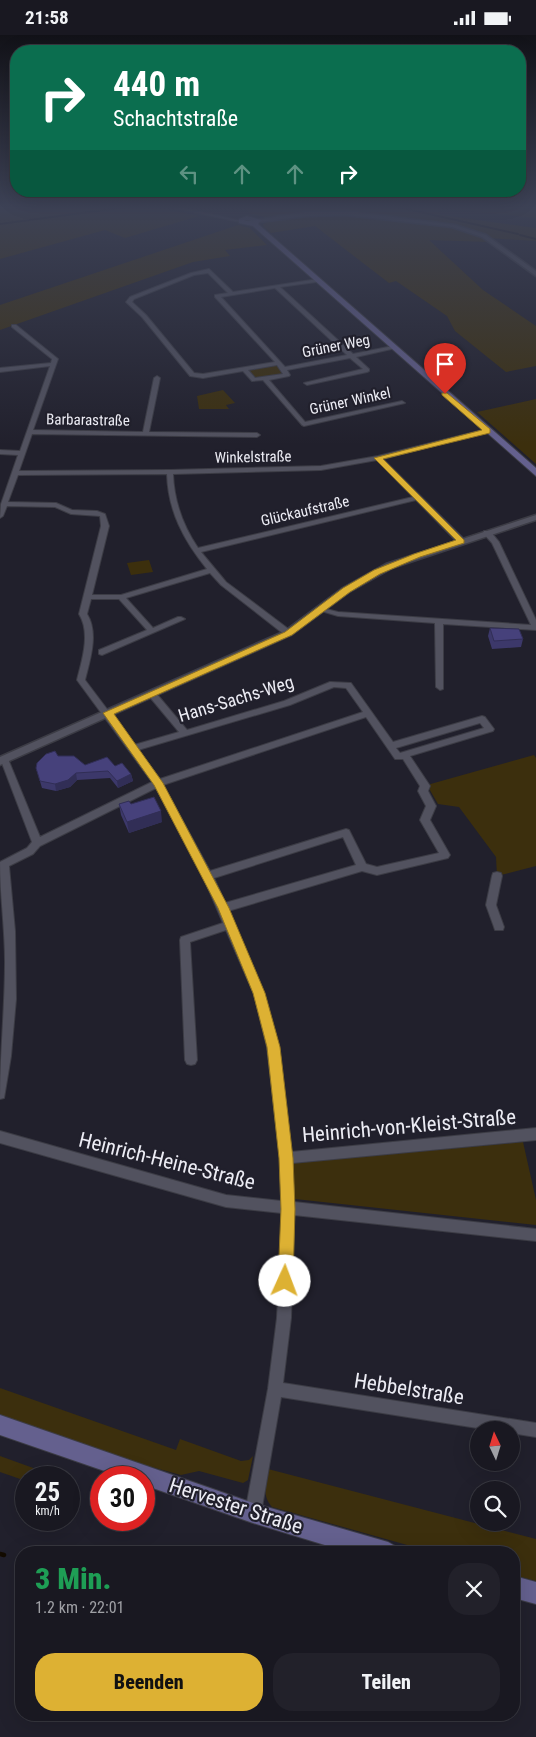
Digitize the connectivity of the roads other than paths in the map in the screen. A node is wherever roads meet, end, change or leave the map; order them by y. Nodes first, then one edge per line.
1 (161, 286) edge
2 (224, 286) edge
3 (279, 286) edge
4 (323, 286) edge
5 (276, 287) junction
6 (232, 294) junction
7 (14, 326) dead end
8 (393, 348) junction
9 (352, 356) junction
10 (278, 363) junction
11 (54, 364) junction
12 (244, 369) junction
13 (283, 369) junction
14 (0, 370) edge
15 (157, 378) dead end
16 (264, 379) junction
17 (307, 383) dead end
18 (402, 403) dead end
19 (487, 431) junction
20 (29, 432) junction
21 (146, 433) junction
22 (256, 435) dead end
23 (0, 452) edge
24 (21, 453) junction
25 (378, 458) junction
26 (170, 472) junction
27 (14, 473) junction
28 (536, 473) edge
29 (417, 498) junction
30 (4, 504) junction
31 (0, 515) edge
32 (536, 517) edge
33 (486, 533) junction
34 (461, 541) junction
35 (199, 550) junction
36 (213, 571) junction
37 (86, 597) junction
38 (121, 597) junction
39 (322, 610) junction
40 (182, 619) dead end
41 (439, 621) junction
42 (536, 628) edge
43 (152, 631) junction
44 (288, 633) junction
45 (102, 652) dead end
46 (440, 687) dead end
47 (152, 694) junction
48 (108, 713) junction
49 (368, 713) junction
50 (184, 732) junction
51 (391, 747) junction
52 (132, 749) junction
53 (401, 756) junction
54 (2, 760) edge
55 (158, 783) junction
56 (37, 843) junction
57 (362, 867) junction
58 (208, 876) junction
59 (497, 876) dead end
60 (223, 908) junction
61 (230, 925) junction
62 (499, 927) dead end
63 (5, 939) edge
64 (191, 1060) dead end
65 (0, 1094) edge
66 (536, 1135) edge
67 (0, 1137) edge
68 (286, 1158) junction
69 (288, 1209) junction
70 (536, 1235) edge
71 (275, 1389) junction
72 (0, 1425) edge
73 (536, 1430) edge
74 (253, 1513) junction
75 (364, 1546) edge
76 (520, 1589) edge
77 (536, 1593) edge

1 - 12 street, Grüner Weg
2 - 6 street, Grüner Weg
3 - 5 street
4 - 8 main road
5 - 6 street
5 - 9 street
6 - 10 street, Grüner Weg
7 - 11 street
8 - 9 street, Grüner Weg
8 - 19 main road
9 - 13 street, Grüner Weg
9 - 17 street
10 - 12 street, Grüner Weg
10 - 13 street, Grüner Weg
11 - 14 street
11 - 20 street
12 - 16 street
13 - 16 street, Grüner Weg
15 - 21 street, Barbarastraße
16 - 18 street, Grüner Winkel
19 - 25 street, Winkelstraße
19 - 28 main road
20 - 21 street, Barbarastraße
20 - 24 street
21 - 22 street, Barbarastraße
23 - 24 street
24 - 27 street
25 - 26 street, Winkelstraße
25 - 29 street
26 - 27 street, Winkelstraße
26 - 35 street
27 - 30 street
29 - 34 street
29 - 35 street, Glückaufstraße
30 - 31 street
30 - 37 street
32 - 33 street
33 - 34 street
33 - 42 street
34 - 39 street
35 - 36 street
36 - 38 street
36 - 44 street
37 - 38 street
37 - 48 street
38 - 43 street
39 - 41 street
39 - 44 street
40 - 43 street
41 - 42 street
41 - 46 street
43 - 45 street
44 - 47 street
47 - 48 street
47 - 50 street
48 - 52 street
48 - 54 street
49 - 50 street, Hans-Sachs-Weg
49 - 51 street
49 - 55 street
50 - 52 street, Hans-Sachs-Weg
51 - 53 street
51 - 53 street
52 - 55 street
53 - 57 street
54 - 56 street
55 - 56 street
55 - 58 street
56 - 63 street
57 - 58 street
57 - 60 street
58 - 60 street
59 - 62 street
60 - 61 street
61 - 64 street
61 - 68 street
63 - 65 street
66 - 68 street, Heinrich-von-Kleist-Straße
67 - 69 street, Heinrich-Heine-Straße
68 - 69 street
69 - 70 street, Heinrich-Heine-Straße
69 - 71 street
71 - 73 street, Hebbelstraße
71 - 74 street
72 - 74 main road, Hervester Straße
74 - 75 main road, Hervester Straße
76 - 77 main road

